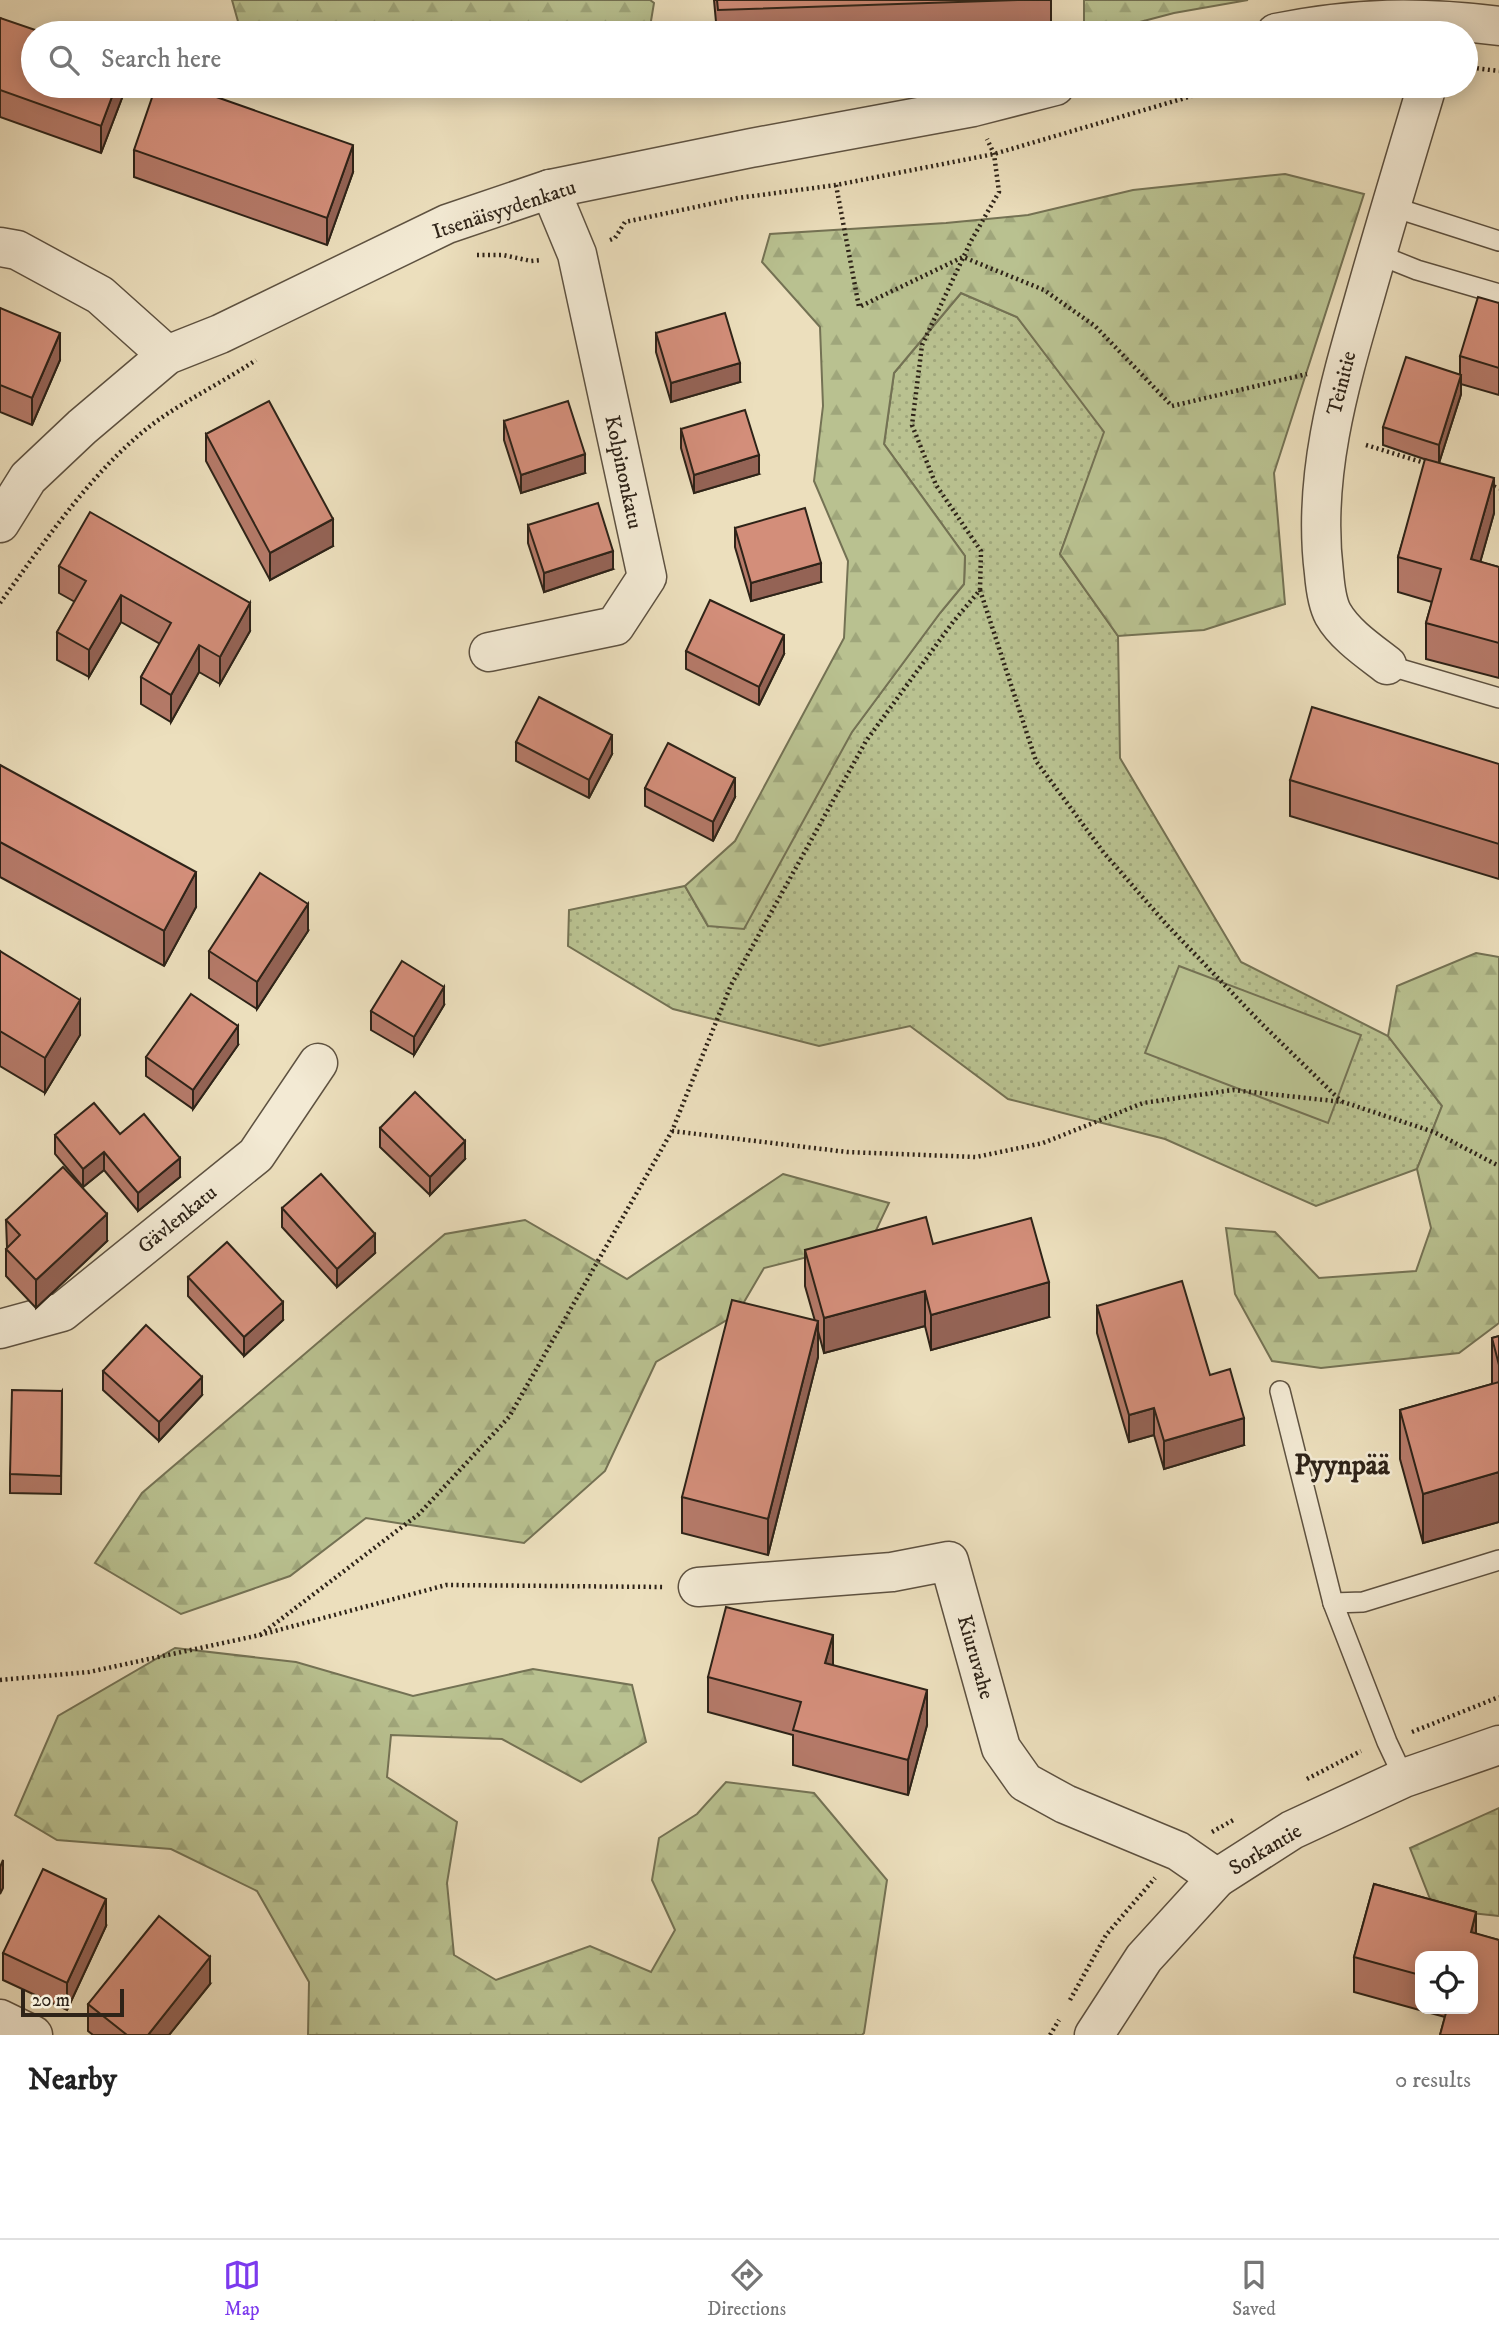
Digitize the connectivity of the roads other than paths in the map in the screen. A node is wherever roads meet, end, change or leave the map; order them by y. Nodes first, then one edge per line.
1 (1351, 21) edge
2 (1377, 21) edge
3 (1478, 26) edge
4 (1499, 26) edge
5 (1008, 98) edge
6 (1423, 98) edge
7 (550, 189) junction
8 (1390, 206) junction
9 (1499, 241) edge
10 (0, 247) edge
11 (1377, 254) junction
12 (1499, 294) edge
13 (167, 355) junction
14 (0, 523) edge
15 (489, 652) dead end
16 (1387, 665) joint
17 (1499, 698) edge
18 (318, 1063) dead end
19 (0, 1329) edge
20 (1280, 1391) dead end
21 (1499, 1560) edge
22 (698, 1587) road end
23 (1333, 1603) junction
24 (1499, 1745) edge
25 (1404, 1778) junction
26 (1217, 1878) junction
27 (0, 2019) edge
28 (33, 2035) edge
29 (1094, 2035) edge

1 - 2 street
3 - 4 street
5 - 7 street, Itsenäisyydenkatu
6 - 8 street, Teinitie
7 - 13 street, Itsenäisyydenkatu
7 - 15 street, Kolpinonkatu
8 - 9 lane
8 - 11 street, Teinitie
10 - 13 street
11 - 12 lane
11 - 16 street, Teinitie
13 - 14 street, Itsenäisyydenkatu
16 - 17 lane
18 - 19 street, Gävlenkatu
20 - 23 lane
21 - 23 lane
22 - 26 street, Kiuruvahe
23 - 25 lane
24 - 25 street, Sorkantie
25 - 26 street, Sorkantie
26 - 29 street, Sorkantie
27 - 28 street

